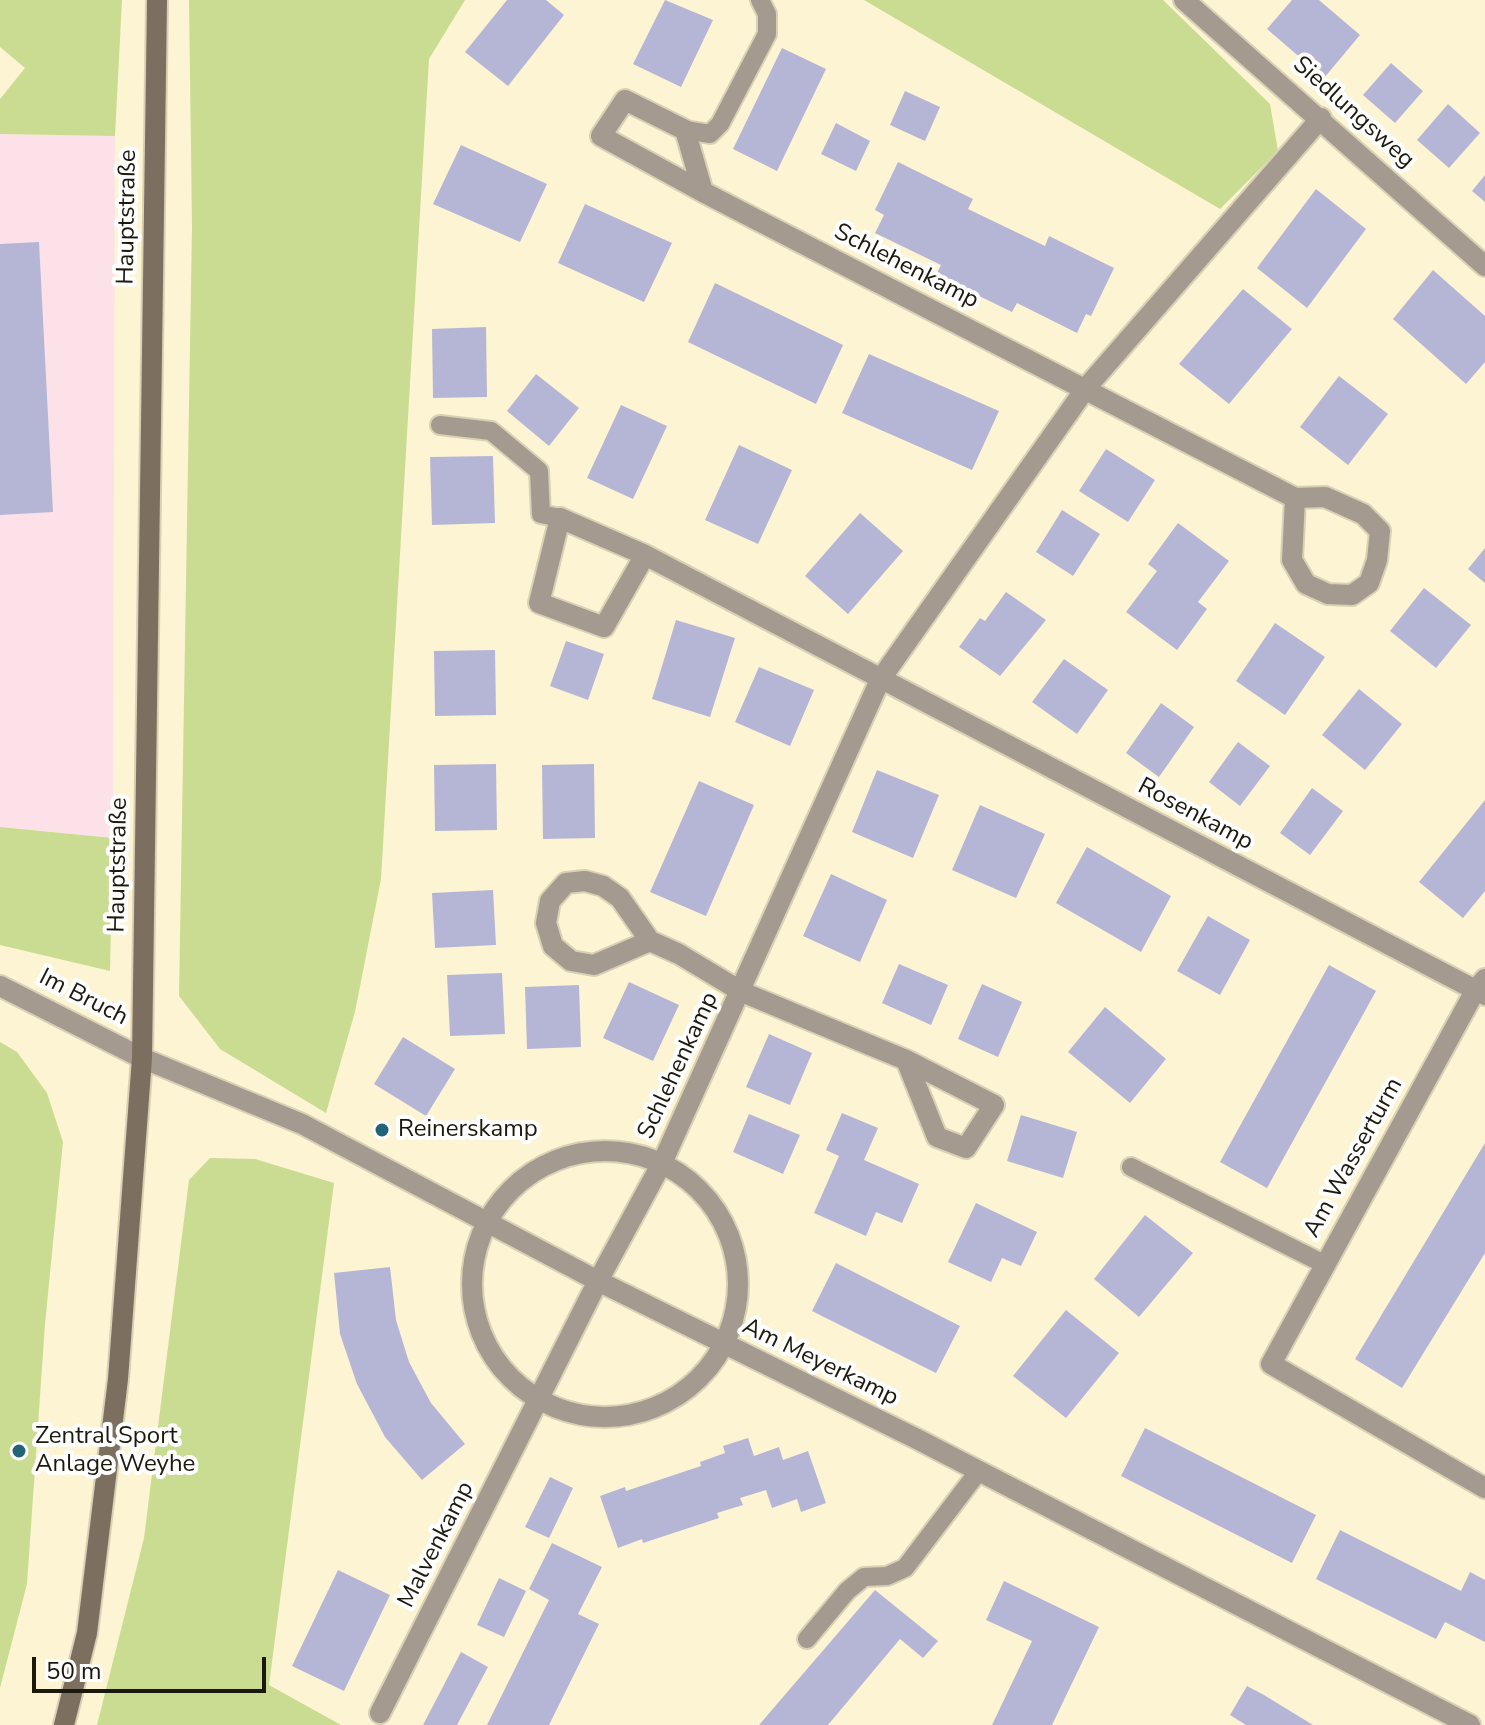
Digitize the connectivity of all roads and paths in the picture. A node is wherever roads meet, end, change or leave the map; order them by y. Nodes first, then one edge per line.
1 (157, 0) edge
2 (760, 0) edge
3 (1184, 0) edge
4 (1321, 118) junction
5 (685, 130) junction
6 (703, 192) junction
7 (1485, 266) edge
8 (1086, 388) junction
9 (440, 425) dead end
10 (1295, 498) junction
11 (560, 518) junction
12 (645, 555) junction
13 (880, 680) junction
14 (650, 941) junction
15 (0, 986) edge
16 (1482, 988) edge
17 (742, 992) junction
18 (142, 1058) junction
19 (906, 1060) junction
20 (663, 1161) junction
21 (1131, 1167) dead end
22 (483, 1221) junction
23 (1326, 1265) junction
24 (598, 1281) junction
25 (723, 1344) junction
26 (541, 1400) junction
27 (978, 1472) junction
28 (1485, 1488) edge
29 (807, 1639) dead end
30 (380, 1713) dead end
31 (64, 1725) edge
32 (1470, 1725) edge

1 - 18 main road, Hauptstraße
2 - 5 lane
3 - 4 street, Siedlungsweg
4 - 7 street, Siedlungsweg
4 - 8 street, Schlehenkamp
5 - 6 street
5 - 6 street, Schlehenkamp
6 - 8 street, Schlehenkamp
8 - 10 street, Schlehenkamp
8 - 13 street, Schlehenkamp
9 - 11 lane
10 - 10 street, Schlehenkamp
11 - 12 street
11 - 12 street
12 - 13 street
13 - 16 street, Rosenkamp
13 - 17 street, Schlehenkamp
14 - 14 street, Schlehenkamp
14 - 17 street, Schlehenkamp
15 - 18 street, Im Bruch
16 - 23 street, Am Wasserturm
17 - 19 street, Schlehenkamp
17 - 20 street, Schlehenkamp
18 - 22 street, Am Meyerkamp
18 - 31 main road, Hauptstraße
19 - 19 street, Schlehenkamp
20 - 22 street, Schlehenkamp
20 - 24 street, Schlehenkamp
20 - 25 street, Schlehenkamp
21 - 23 lane
22 - 24 street, Am Meyerkamp
22 - 26 street
23 - 28 street, Am Wasserturm
24 - 25 street, Am Meyerkamp
24 - 26 street, Malvenkamp
25 - 26 street
25 - 27 street, Am Meyerkamp
26 - 30 street, Malvenkamp
27 - 29 lane
27 - 32 street, Am Meyerkamp

